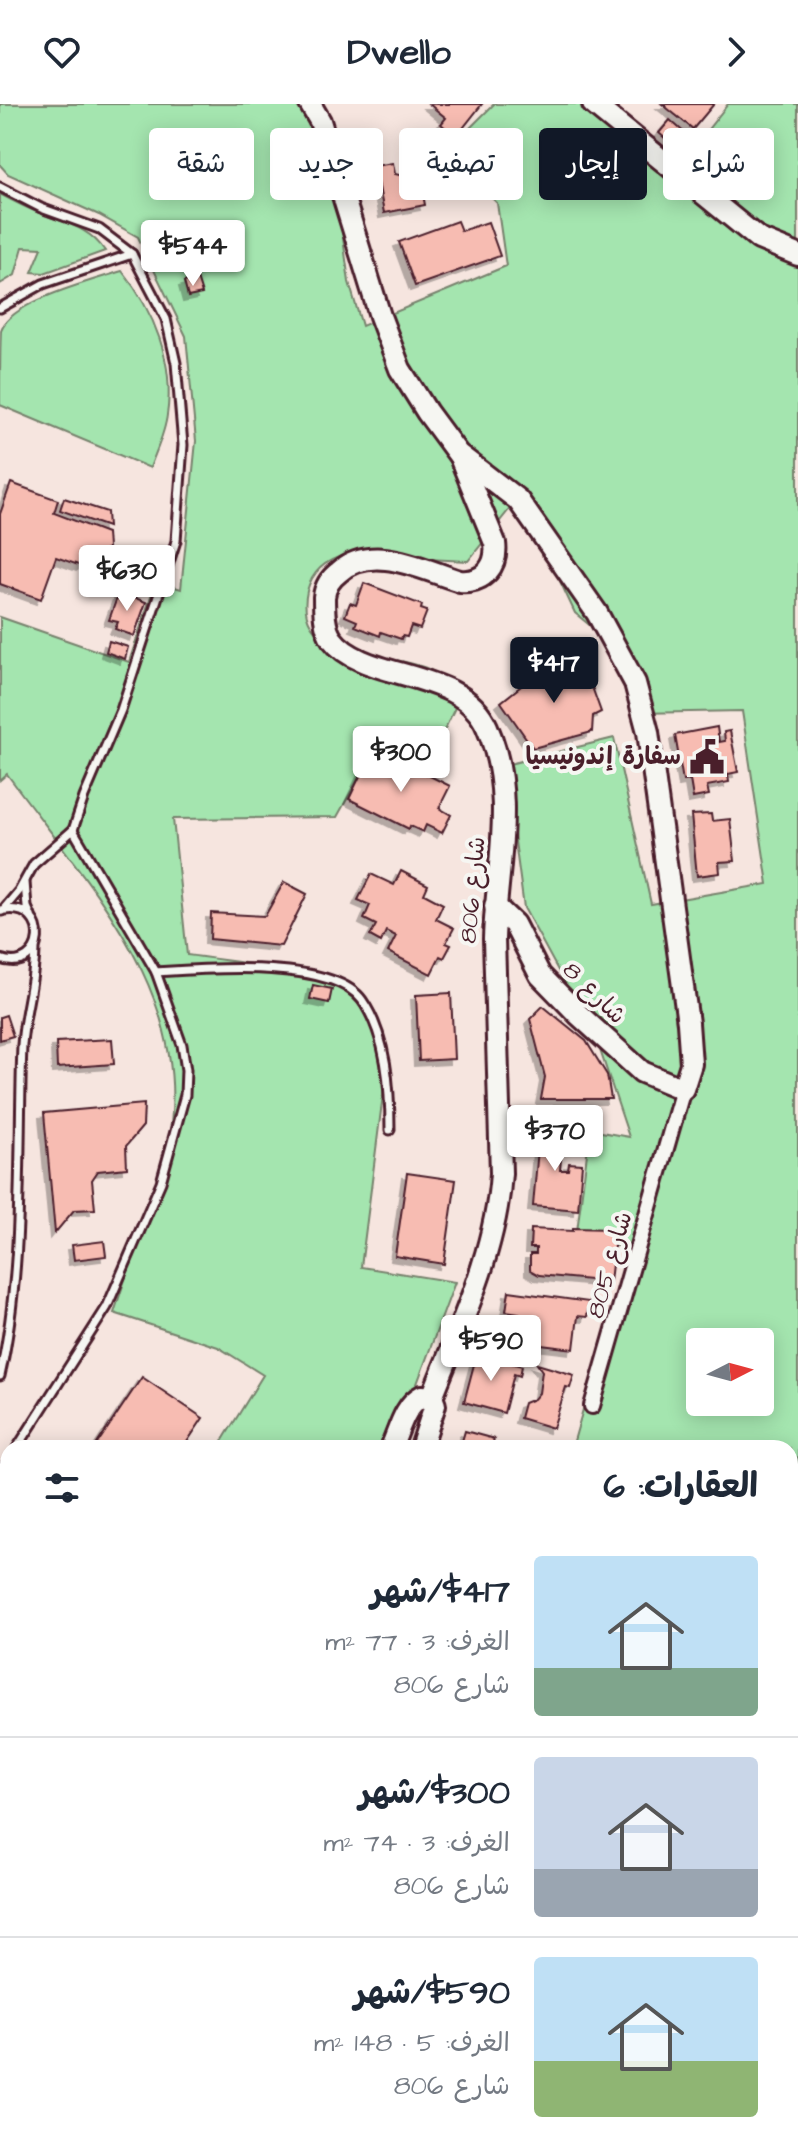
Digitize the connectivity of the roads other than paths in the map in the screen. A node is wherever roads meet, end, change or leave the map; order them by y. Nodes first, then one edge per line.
1 (310, 104) edge
2 (593, 104) edge
3 (0, 187) edge
4 (132, 254) junction
5 (798, 255) edge
6 (0, 308) edge
7 (458, 454) junction
8 (73, 830) junction
9 (25, 880) junction
10 (495, 906) junction
11 (1, 911) edge
12 (32, 919) junction
13 (35, 948) junction
14 (0, 959) edge
15 (21, 960) junction
16 (156, 972) junction
17 (34, 974) junction
18 (683, 1089) junction
19 (390, 1130) dead end
20 (0, 1376) edge
21 (432, 1397) junction
22 (592, 1406) dead end
23 (22, 1440) edge
24 (395, 1440) edge
25 (424, 1440) edge

1 - 7 street
2 - 5 street
3 - 4 lane
4 - 6 lane
4 - 8 lane
7 - 10 street, شارع 806
7 - 18 street
8 - 9 lane
8 - 16 lane
9 - 11 lane
9 - 12 lane
10 - 18 street, شارع 8
10 - 21 street, شارع 806
11 - 12 lane
12 - 13 lane
13 - 15 lane
13 - 17 lane
14 - 15 lane
15 - 17 lane
16 - 19 lane
16 - 23 lane
17 - 20 lane
18 - 22 street, شارع 805
21 - 24 street
21 - 25 street, شارع 806

